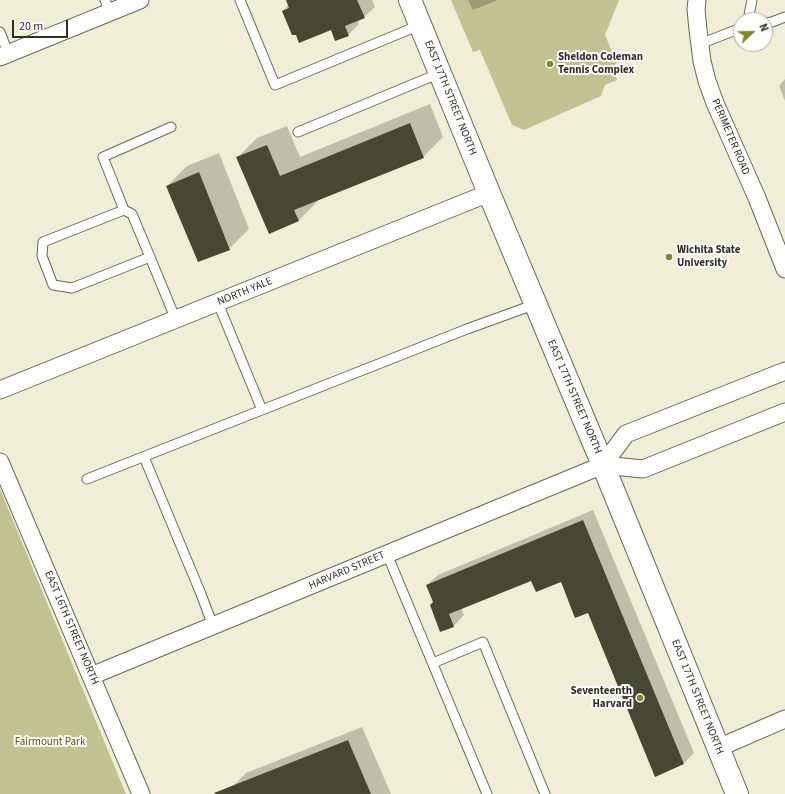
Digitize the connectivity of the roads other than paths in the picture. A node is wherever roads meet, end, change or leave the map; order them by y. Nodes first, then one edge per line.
1 (140, 0) edge
2 (240, 0) edge
3 (410, 0) edge
4 (698, 0) edge
5 (752, 0) edge
6 (108, 6) edge
7 (750, 12) edge
8 (785, 17) edge
9 (773, 22) edge
10 (420, 25) junction
11 (733, 31) edge
12 (0, 32) edge
13 (700, 44) junction
14 (4, 55) edge
15 (440, 73) junction
16 (171, 127) dead end
17 (298, 132) dead end
18 (489, 194) junction
19 (124, 210) junction
20 (150, 257) junction
21 (785, 269) edge
22 (218, 303) junction
23 (536, 304) junction
24 (176, 320) junction
25 (785, 371) edge
26 (0, 390) edge
27 (262, 410) junction
28 (785, 412) edge
29 (144, 457) junction
30 (0, 462) edge
31 (603, 465) junction
32 (87, 479) dead end
33 (387, 554) junction
34 (213, 626) junction
35 (433, 662) junction
36 (91, 676) junction
37 (785, 719) edge
38 (718, 748) junction
39 (141, 794) edge
40 (487, 794) edge
41 (545, 794) edge
42 (737, 794) edge

1 - 6 street
2 - 10 lane
3 - 10 street, EAST 17TH STREET NORTH
4 - 13 street, PERIMETER ROAD
5 - 7 lane
6 - 14 street
8 - 9 lane
10 - 15 street, EAST 17TH STREET NORTH
11 - 13 lane
12 - 14 lane
13 - 21 street, PERIMETER ROAD
15 - 17 lane
15 - 18 street, EAST 17TH STREET NORTH
16 - 19 lane
18 - 22 street, NORTH YALE
18 - 23 street, EAST 17TH STREET NORTH
19 - 20 lane
19 - 20 lane
20 - 24 lane
22 - 24 street, NORTH YALE
22 - 27 lane
23 - 27 lane
23 - 31 street, EAST 17TH STREET NORTH
24 - 26 street, NORTH YALE
25 - 31 street
27 - 29 lane
28 - 31 street
29 - 32 lane
29 - 34 lane
30 - 36 street, EAST 16TH STREET NORTH
31 - 33 street, HARVARD STREET
31 - 38 street, EAST 17TH STREET NORTH
33 - 34 street, HARVARD STREET
33 - 35 lane
34 - 36 street, HARVARD STREET
35 - 40 lane
35 - 41 lane
36 - 39 street, EAST 16TH STREET NORTH
37 - 38 street
38 - 42 street, EAST 17TH STREET NORTH

